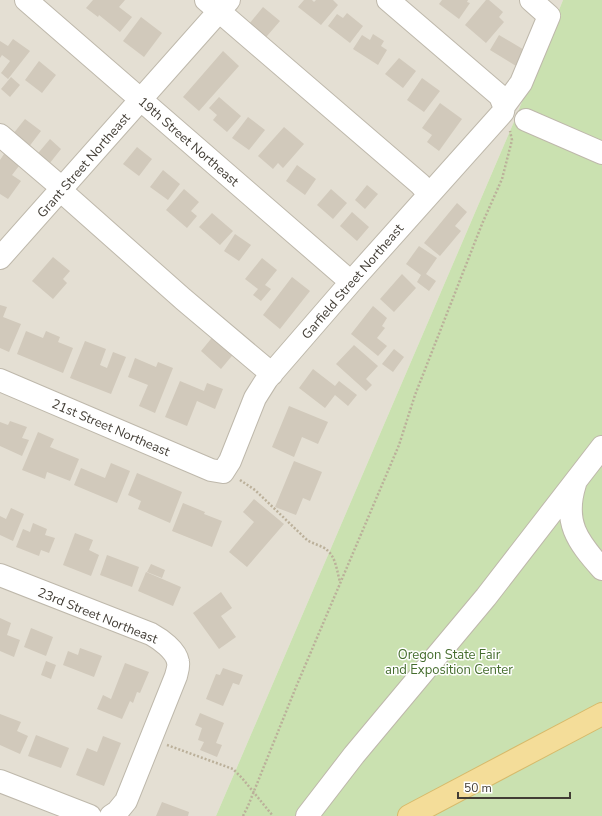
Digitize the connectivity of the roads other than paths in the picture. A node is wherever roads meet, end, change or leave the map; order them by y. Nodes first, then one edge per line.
1 (26, 0) edge
2 (388, 0) edge
3 (531, 0) edge
4 (218, 4) edge
5 (140, 99) junction
6 (502, 112) junction
7 (526, 120) dead end
8 (0, 135) edge
9 (602, 153) edge
10 (62, 188) junction
11 (429, 194) junction
12 (0, 258) edge
13 (351, 282) junction
14 (272, 374) junction
15 (0, 380) edge
16 (602, 447) edge
17 (223, 472) joint
18 (576, 481) junction
19 (602, 569) edge
20 (0, 575) edge
21 (602, 714) edge
22 (0, 781) edge
23 (90, 816) edge
24 (111, 816) edge
25 (306, 816) edge
26 (409, 816) edge

1 - 5 street, 19th Street Northeast
2 - 6 street
3 - 6 street, Garfield Street Northeast
4 - 5 street, Grant Street Northeast
4 - 11 street
5 - 10 street, Grant Street Northeast
5 - 13 street, 19th Street Northeast
6 - 11 street, Garfield Street Northeast
7 - 9 street
8 - 10 street
10 - 12 street, Grant Street Northeast
10 - 14 street
11 - 13 street, Garfield Street Northeast
13 - 14 street, Garfield Street Northeast
14 - 17 street, Garfield Street Northeast
15 - 17 street, 21st Street Northeast
16 - 18 street
18 - 19 street
18 - 25 street
20 - 24 street, 23rd Street Northeast
21 - 26 main road
22 - 23 street

